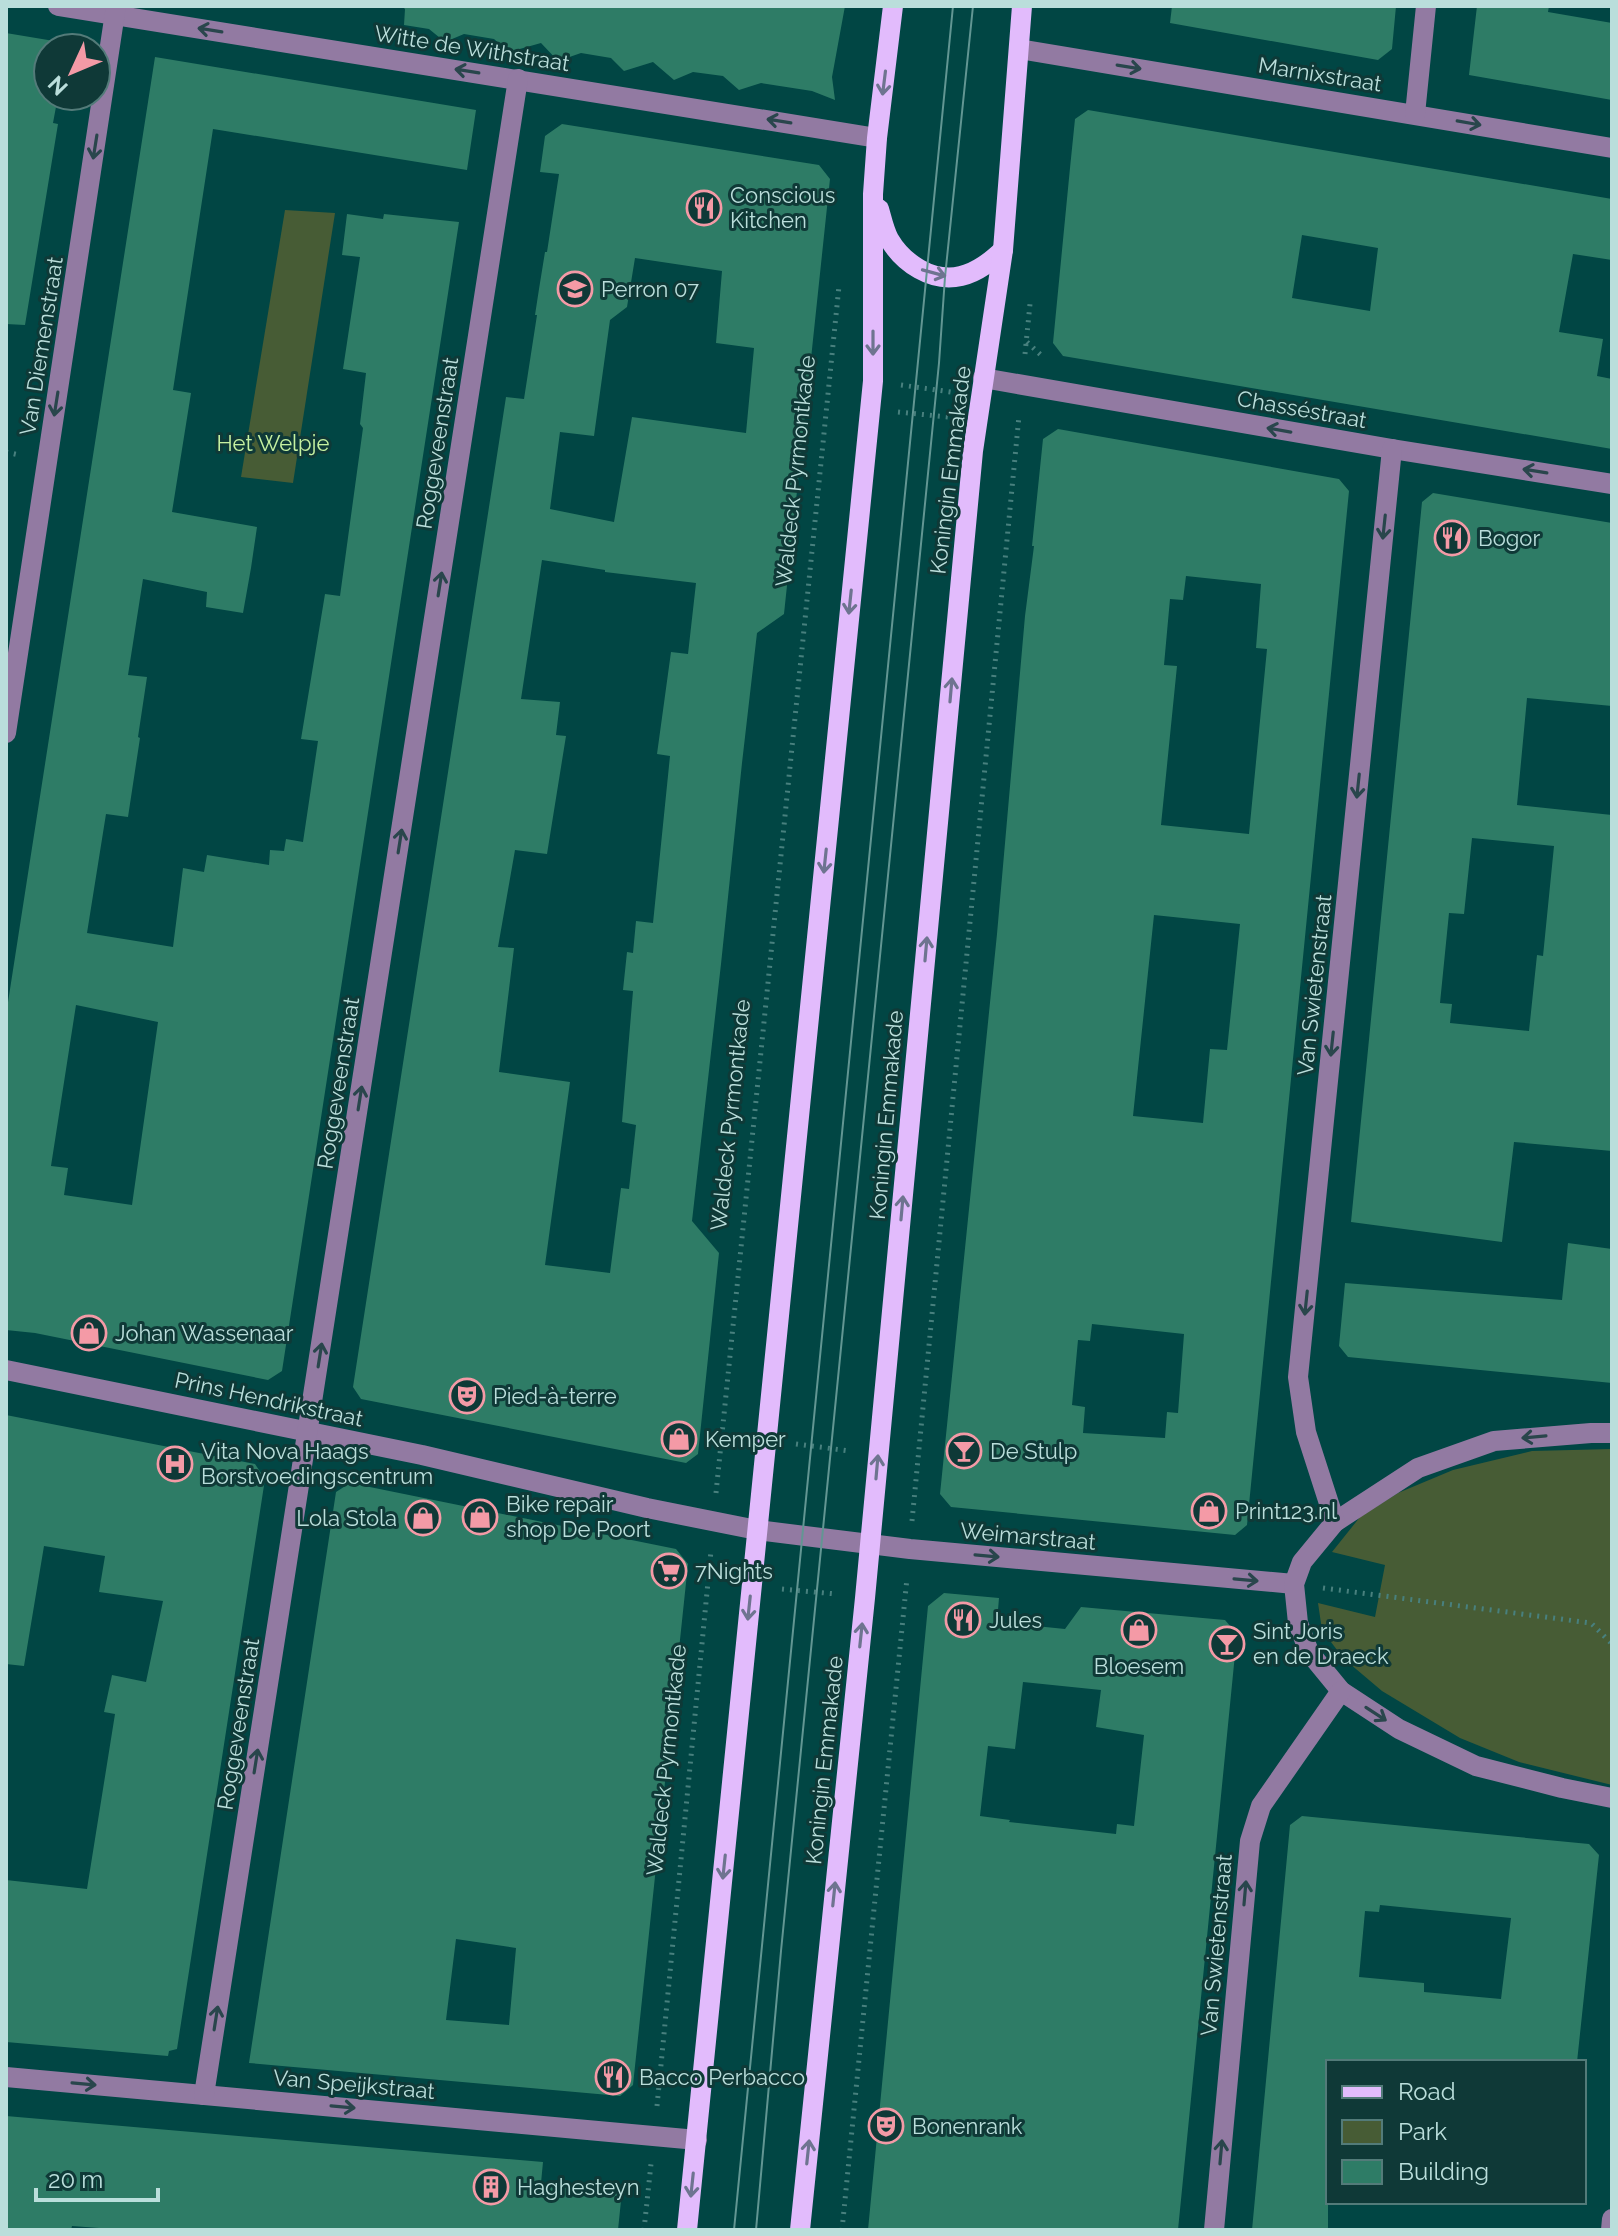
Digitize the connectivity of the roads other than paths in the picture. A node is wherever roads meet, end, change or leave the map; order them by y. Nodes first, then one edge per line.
1 (58, 6) edge
2 (893, 6) edge
3 (1022, 6) edge
4 (1426, 6) edge
5 (115, 10) edge
6 (1019, 49) junction
7 (518, 79) junction
8 (1415, 114) junction
9 (877, 138) junction
10 (1612, 148) edge
11 (873, 194) junction
12 (1003, 250) junction
13 (982, 387) junction
14 (1392, 449) junction
15 (1612, 484) edge
16 (6, 733) edge
17 (6, 1370) edge
18 (308, 1432) junction
19 (1612, 1433) edge
20 (1335, 1522) junction
21 (757, 1530) junction
22 (870, 1544) junction
23 (1294, 1584) junction
24 (1341, 1691) junction
25 (1612, 1798) edge
26 (6, 2077) edge
27 (204, 2095) junction
28 (697, 2140) junction
29 (1612, 2219) edge
30 (687, 2230) edge
31 (800, 2230) edge
32 (1214, 2230) edge
33 (1611, 2230) edge

1 - 5 street, Witte de Withstraat
2 -> 9 main road
3 - 6 main road, Koningin Emmakade
4 - 8 street
7 -> 5 street, Witte de Withstraat
5 -> 16 street, Van Diemenstraat
6 -> 8 street, Marnixstraat
6 - 12 main road, Koningin Emmakade
9 -> 7 street, Witte de Withstraat
18 -> 7 street, Roggeveenstraat
8 -> 10 street, Marnixstraat
9 - 11 main road
11 -> 12 main road
11 -> 21 main road
12 - 13 main road, Koningin Emmakade
14 -> 13 street, Chasséstraat
22 -> 13 main road, Koningin Emmakade
15 -> 14 street, Chasséstraat
14 -> 20 street, Van Swietenstraat
17 - 18 street, Prins Hendrikstraat
18 - 21 street, Prins Hendrikstraat
27 -> 18 street, Roggeveenstraat
19 -> 20 street
20 - 23 street
21 - 22 street, Weimarstraat
21 -> 28 main road
22 -> 23 street, Weimarstraat
31 -> 22 main road, Koningin Emmakade
23 - 24 street
24 -> 25 street
32 -> 24 street, Van Swietenstraat
26 -> 27 street, Van Speijkstraat
27 -> 28 street, Van Speijkstraat
28 -> 30 main road
29 - 33 street

